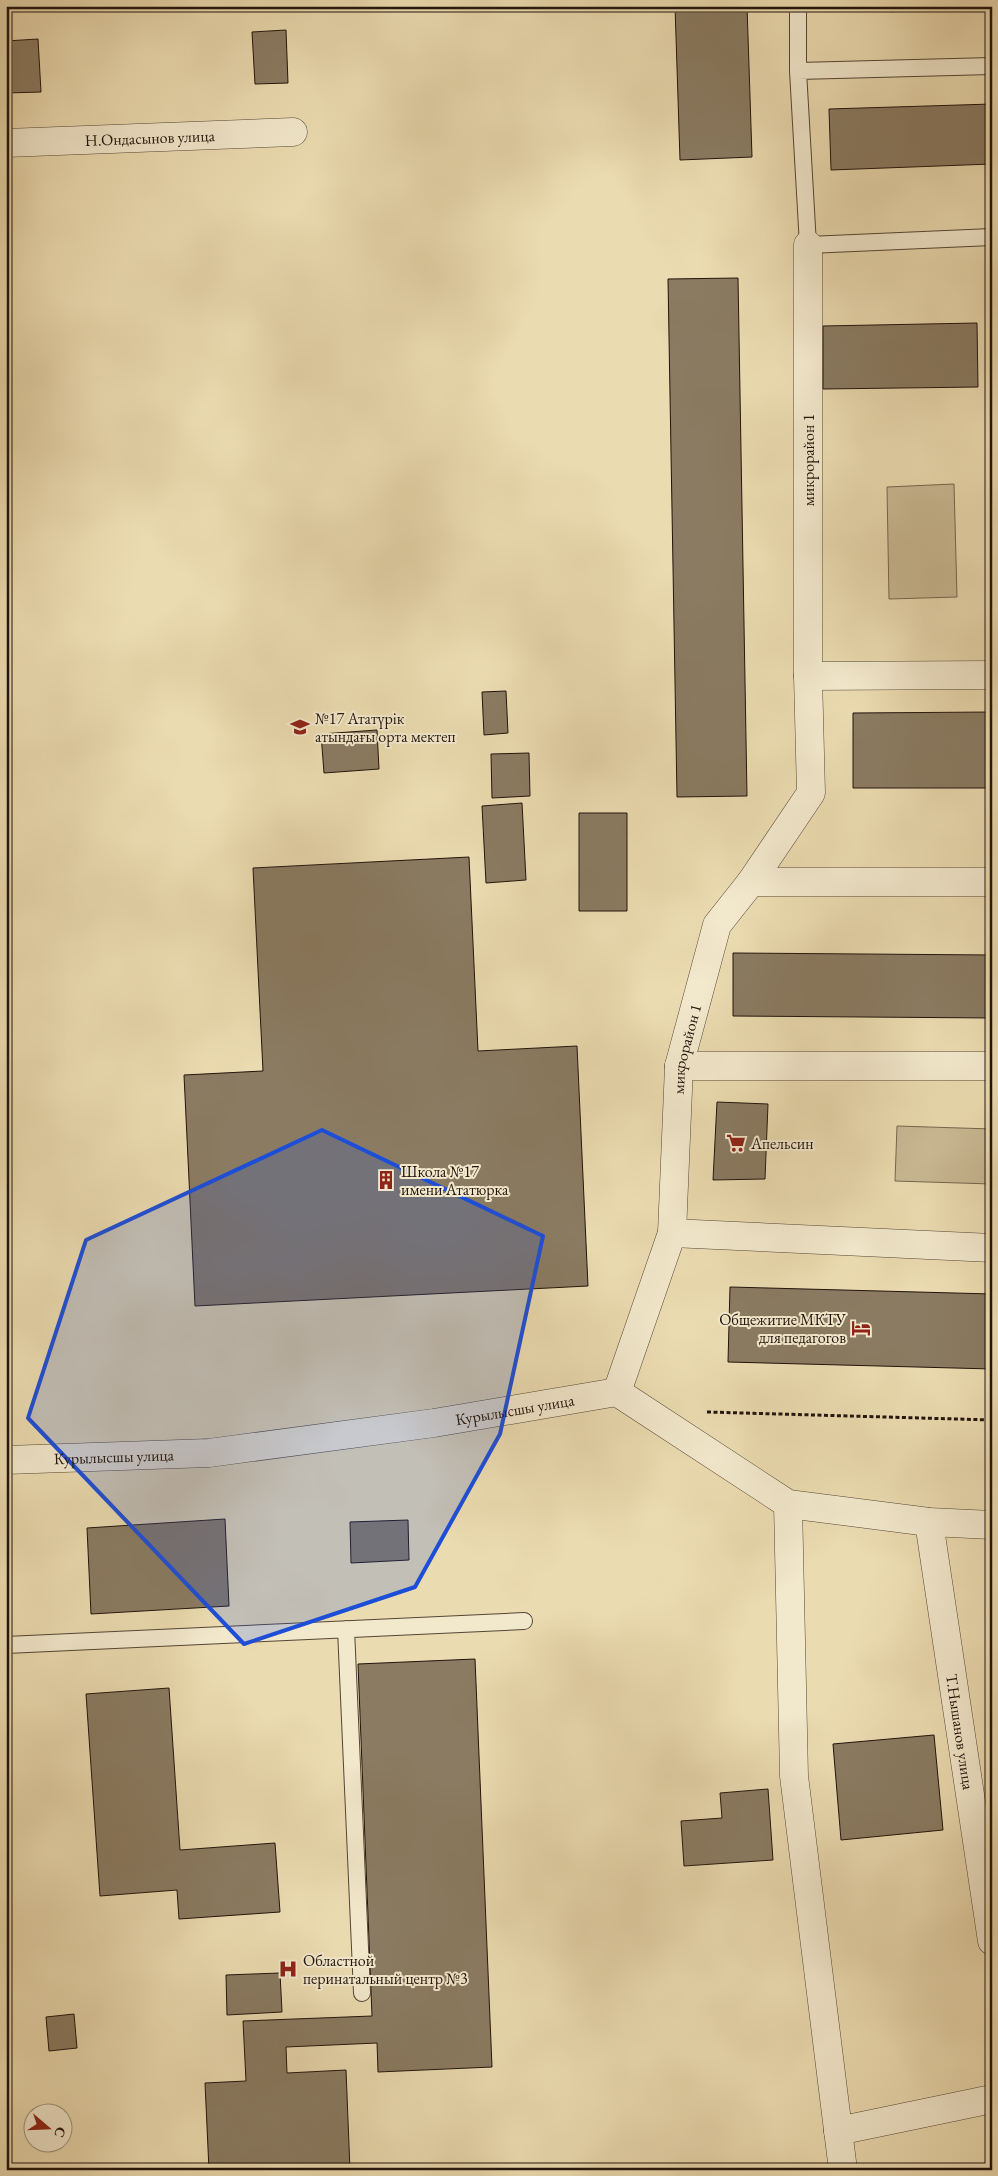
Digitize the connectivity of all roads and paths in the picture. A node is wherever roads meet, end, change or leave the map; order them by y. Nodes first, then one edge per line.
1 (798, 6) edge
2 (992, 66) edge
3 (798, 71) junction
4 (293, 132) dead end
5 (6, 143) edge
6 (992, 237) edge
7 (808, 245) junction
8 (992, 675) edge
9 (808, 676) junction
10 (751, 882) junction
11 (992, 882) edge
12 (679, 1066) junction
13 (992, 1066) edge
14 (672, 1233) junction
15 (992, 1248) edge
16 (617, 1392) junction
17 (704, 1412) dead end
18 (992, 1420) edge
19 (6, 1460) edge
20 (788, 1504) junction
21 (929, 1522) junction
22 (992, 1524) edge
23 (524, 1621) dead end
24 (346, 1629) junction
25 (6, 1645) edge
26 (992, 1941) edge
27 (362, 1993) dead end
28 (992, 2098) edge
29 (838, 2131) junction
30 (843, 2170) edge

1 - 3 lane
2 - 3 lane
3 - 7 lane
4 - 5 street, Н.Ондасынов улица
6 - 7 lane
7 - 9 street, микрорайон 1
8 - 9 street
9 - 10 street, микрорайон 1
10 - 11 street
10 - 12 street, микрорайон 1
12 - 13 street
12 - 14 street, микрорайон 1
14 - 15 street
14 - 16 street, микрорайон 1
16 - 19 street, Курылысшы улица
16 - 20 street
17 - 18 path
20 - 21 street
20 - 29 street
21 - 22 street
21 - 26 street, Т.Нышанов улица
23 - 24 lane
24 - 25 lane
24 - 27 lane
28 - 29 street
29 - 30 street

